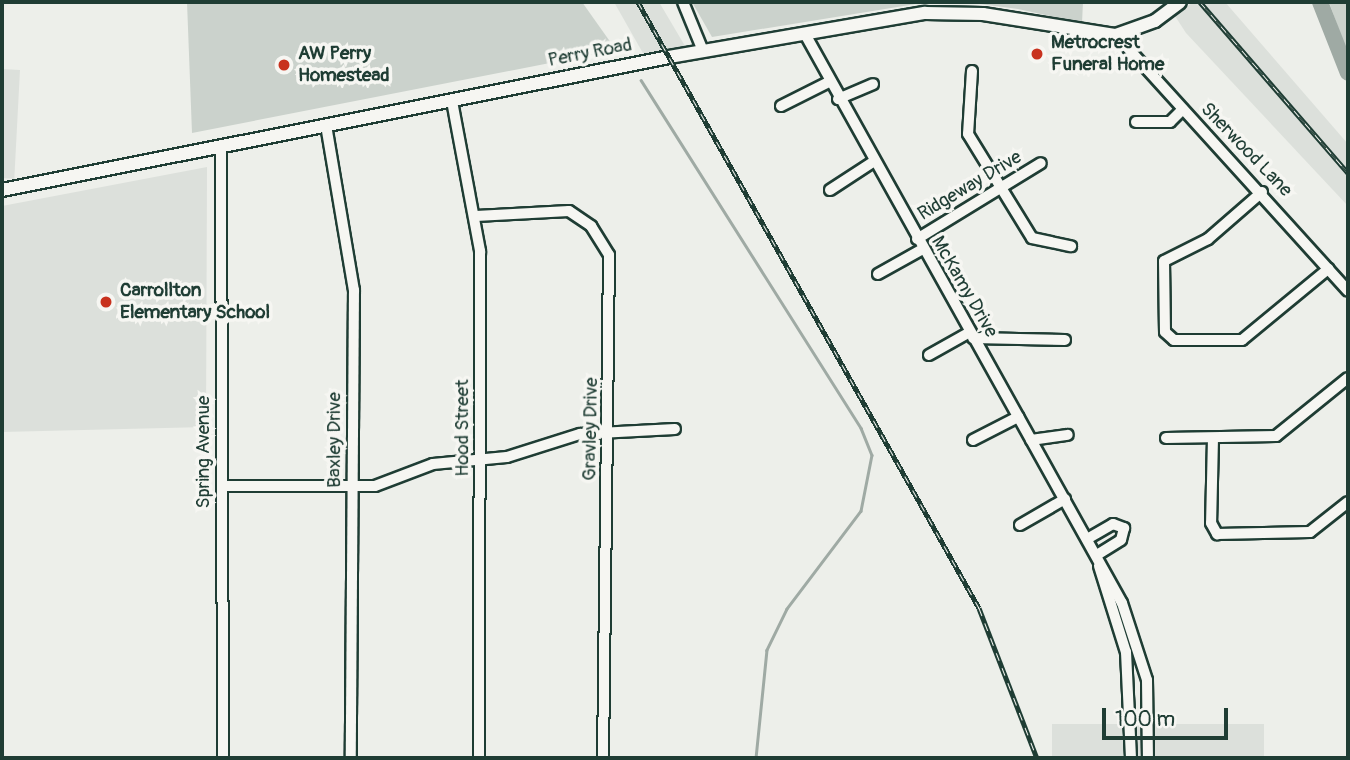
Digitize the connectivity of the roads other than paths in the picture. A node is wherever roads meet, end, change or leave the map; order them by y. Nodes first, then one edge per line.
1 (684, 2) edge
2 (1180, 2) edge
3 (805, 34) junction
4 (1116, 35) junction
5 (703, 51) junction
6 (972, 71) dead end
7 (829, 82) junction
8 (873, 84) dead end
9 (838, 99) junction
10 (452, 101) junction
11 (781, 106) dead end
12 (1182, 109) junction
13 (1136, 122) dead end
14 (326, 125) junction
15 (221, 146) junction
16 (873, 162) junction
17 (1041, 163) dead end
18 (1001, 189) junction
19 (2, 190) edge
20 (830, 190) dead end
21 (1262, 192) junction
22 (476, 216) junction
23 (917, 239) junction
24 (1071, 246) dead end
25 (923, 249) junction
26 (1328, 269) junction
27 (878, 274) dead end
28 (1348, 291) edge
29 (972, 335) junction
30 (1065, 340) dead end
31 (929, 355) dead end
32 (1348, 378) edge
33 (1018, 417) junction
34 (610, 429) junction
35 (675, 429) dead end
36 (1068, 435) dead end
37 (1166, 438) dead end
38 (1213, 438) junction
39 (973, 440) dead end
40 (1031, 440) junction
41 (481, 457) junction
42 (222, 486) junction
43 (352, 486) junction
44 (1065, 499) junction
45 (1348, 502) edge
46 (1020, 525) dead end
47 (1087, 539) junction
48 (1097, 555) junction
49 (223, 758) edge
50 (351, 758) edge
51 (479, 758) edge
52 (603, 758) edge
53 (1131, 758) edge
54 (1148, 758) edge

1 - 5 street
2 - 4 street, Perry Road
3 - 4 street, Perry Road
3 - 5 street, Perry Road
3 - 7 street, McKamy Drive
4 - 12 street, Sherwood Lane
5 - 10 street, Perry Road
6 - 18 street
7 - 9 street, McKamy Drive
7 - 11 street
8 - 9 street
9 - 16 street, McKamy Drive
10 - 14 street, Perry Road
10 - 22 street, Hood Street
12 - 13 street
12 - 21 street, Sherwood Lane
14 - 15 street, Perry Road
14 - 43 street, Baxley Drive
15 - 19 street, Perry Road
15 - 42 street, Spring Avenue
16 - 20 street
16 - 23 street, McKamy Drive
17 - 18 street, Ridgeway Drive
18 - 23 street, Ridgeway Drive
18 - 24 street
21 - 26 street, Sherwood Lane
21 - 26 street
22 - 34 street, Gravley Drive
22 - 41 street, Hood Street
23 - 25 street, McKamy Drive
25 - 27 street
25 - 29 street, McKamy Drive
26 - 28 street, Sherwood Lane
29 - 30 street
29 - 31 street
29 - 33 street, McKamy Drive
32 - 38 street
33 - 39 street
33 - 40 street, McKamy Drive
34 - 35 street
34 - 41 street
34 - 52 street, Gravley Drive
36 - 40 street
37 - 38 street
38 - 45 street
40 - 44 street, McKamy Drive
41 - 43 street
41 - 51 street, Hood Street
42 - 43 street
42 - 49 street, Spring Avenue
43 - 50 street, Baxley Drive
44 - 46 street
44 - 47 street, McKamy Drive
47 - 48 street, McKamy Drive
47 - 48 street
48 - 53 street, McKamy Drive
48 - 54 street, McKamy Drive

